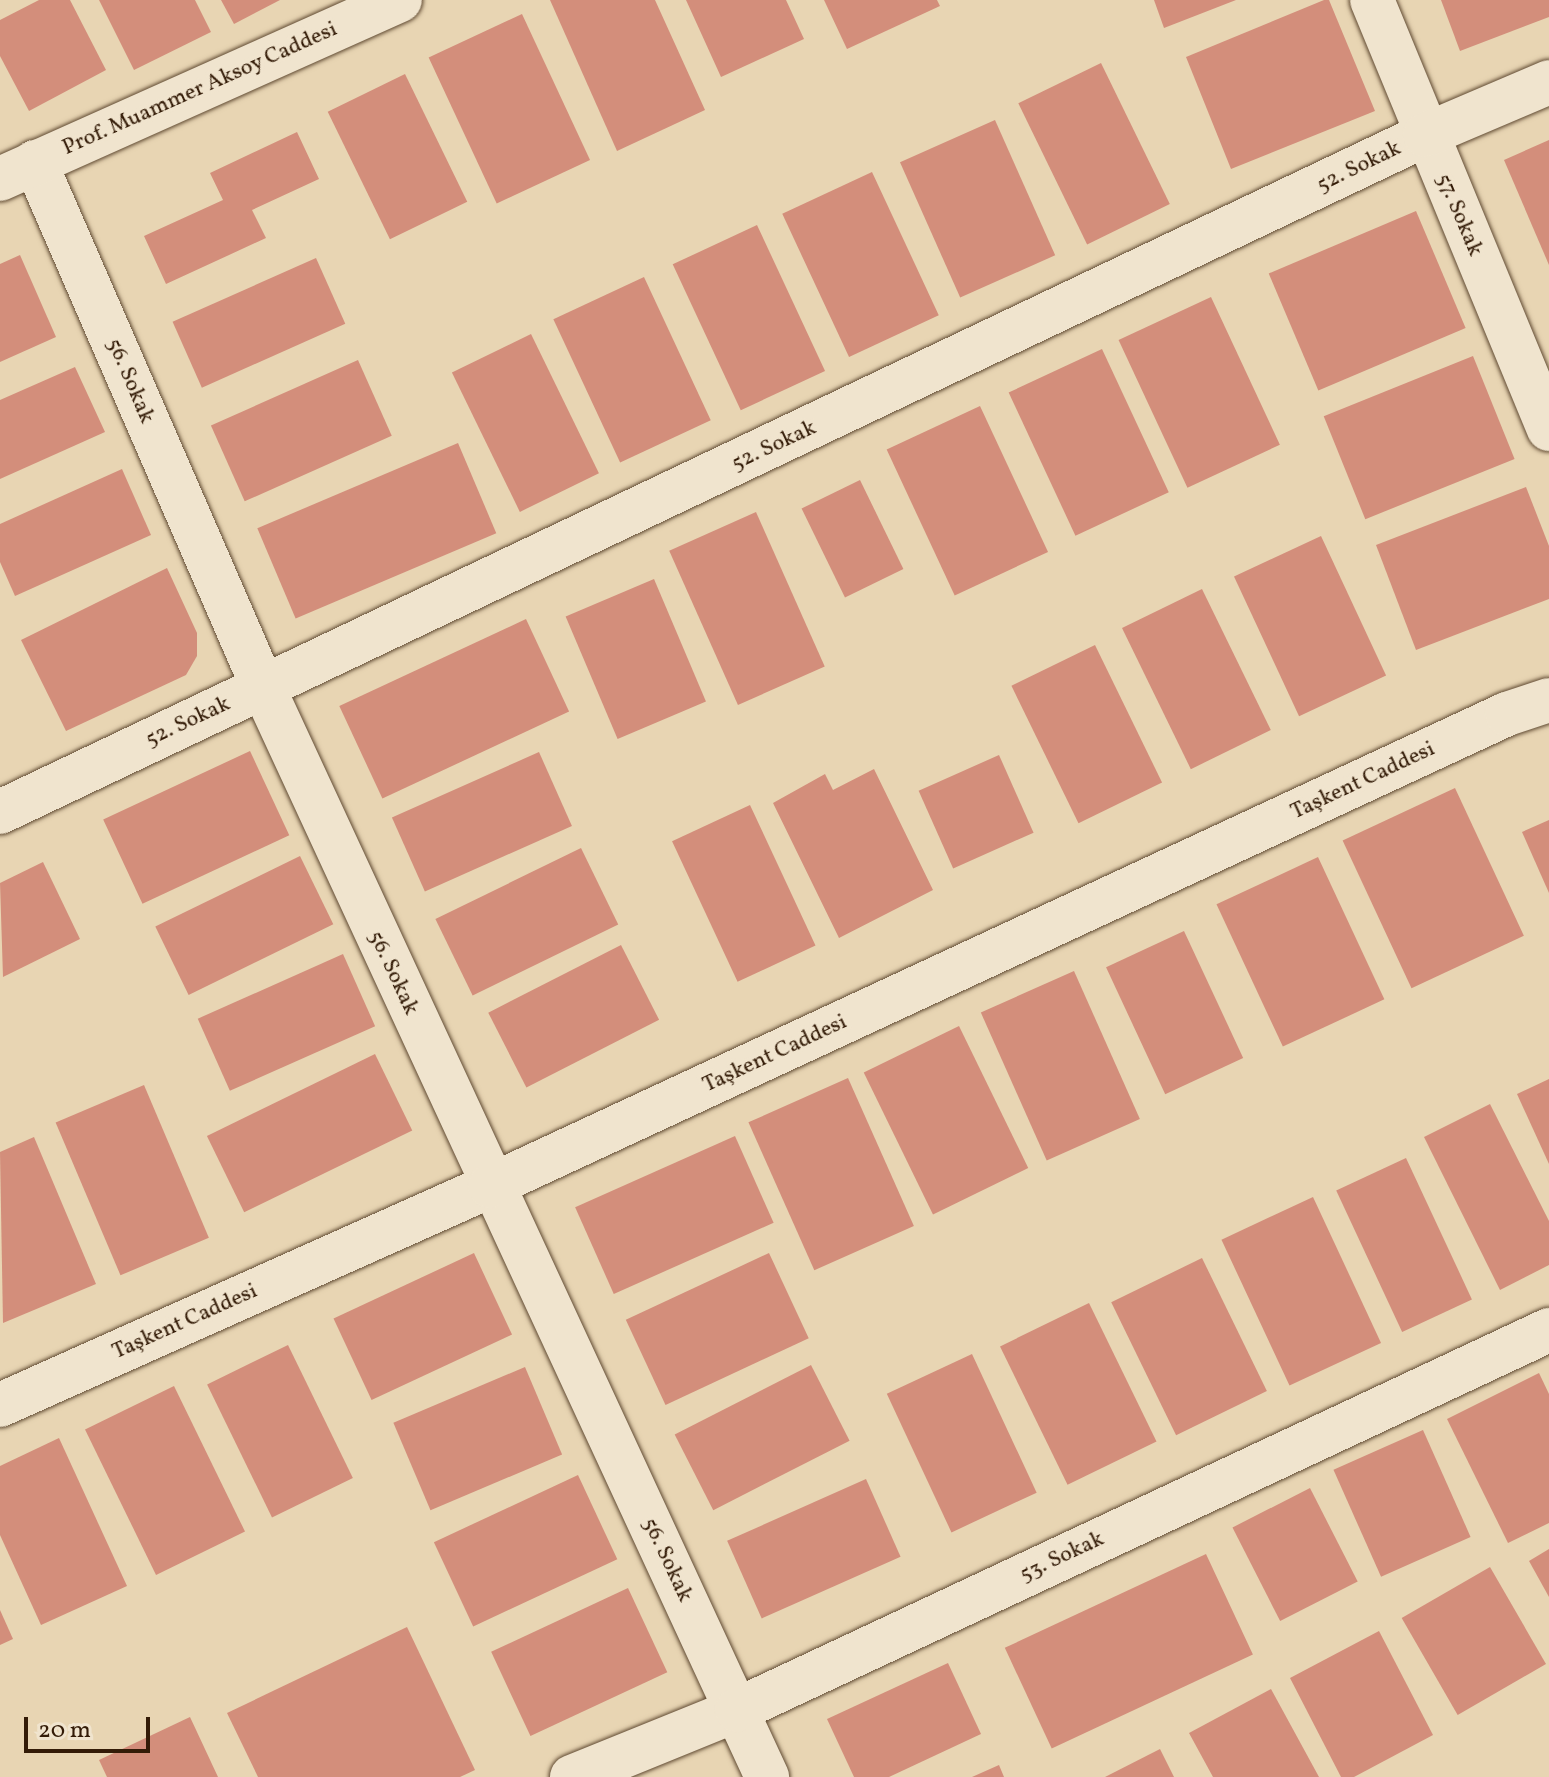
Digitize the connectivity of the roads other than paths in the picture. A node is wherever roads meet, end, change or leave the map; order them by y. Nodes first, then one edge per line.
1 (400, 0) edge
2 (1372, 0) edge
3 (1549, 82) edge
4 (1425, 135) junction
5 (18, 171) edge
6 (1549, 429) edge
7 (263, 687) junction
8 (1549, 700) edge
9 (0, 812) edge
10 (490, 1186) junction
11 (1549, 1330) edge
12 (0, 1405) edge
13 (737, 1710) junction
14 (572, 1777) edge
15 (767, 1777) edge

1 - 5 street, Prof. Muammer Aksoy Caddesi
2 - 4 street, 57. Sokak
3 - 4 street, 52. Sokak
4 - 6 street, 57. Sokak
4 - 7 street, 52. Sokak
5 - 7 street, 56. Sokak
7 - 9 street, 52. Sokak
7 - 10 street, 56. Sokak
8 - 10 street, Taşkent Caddesi
10 - 12 street, Taşkent Caddesi
10 - 13 street, 56. Sokak
11 - 13 street, 53. Sokak
13 - 14 street, 53. Sokak
13 - 15 street, 56. Sokak

